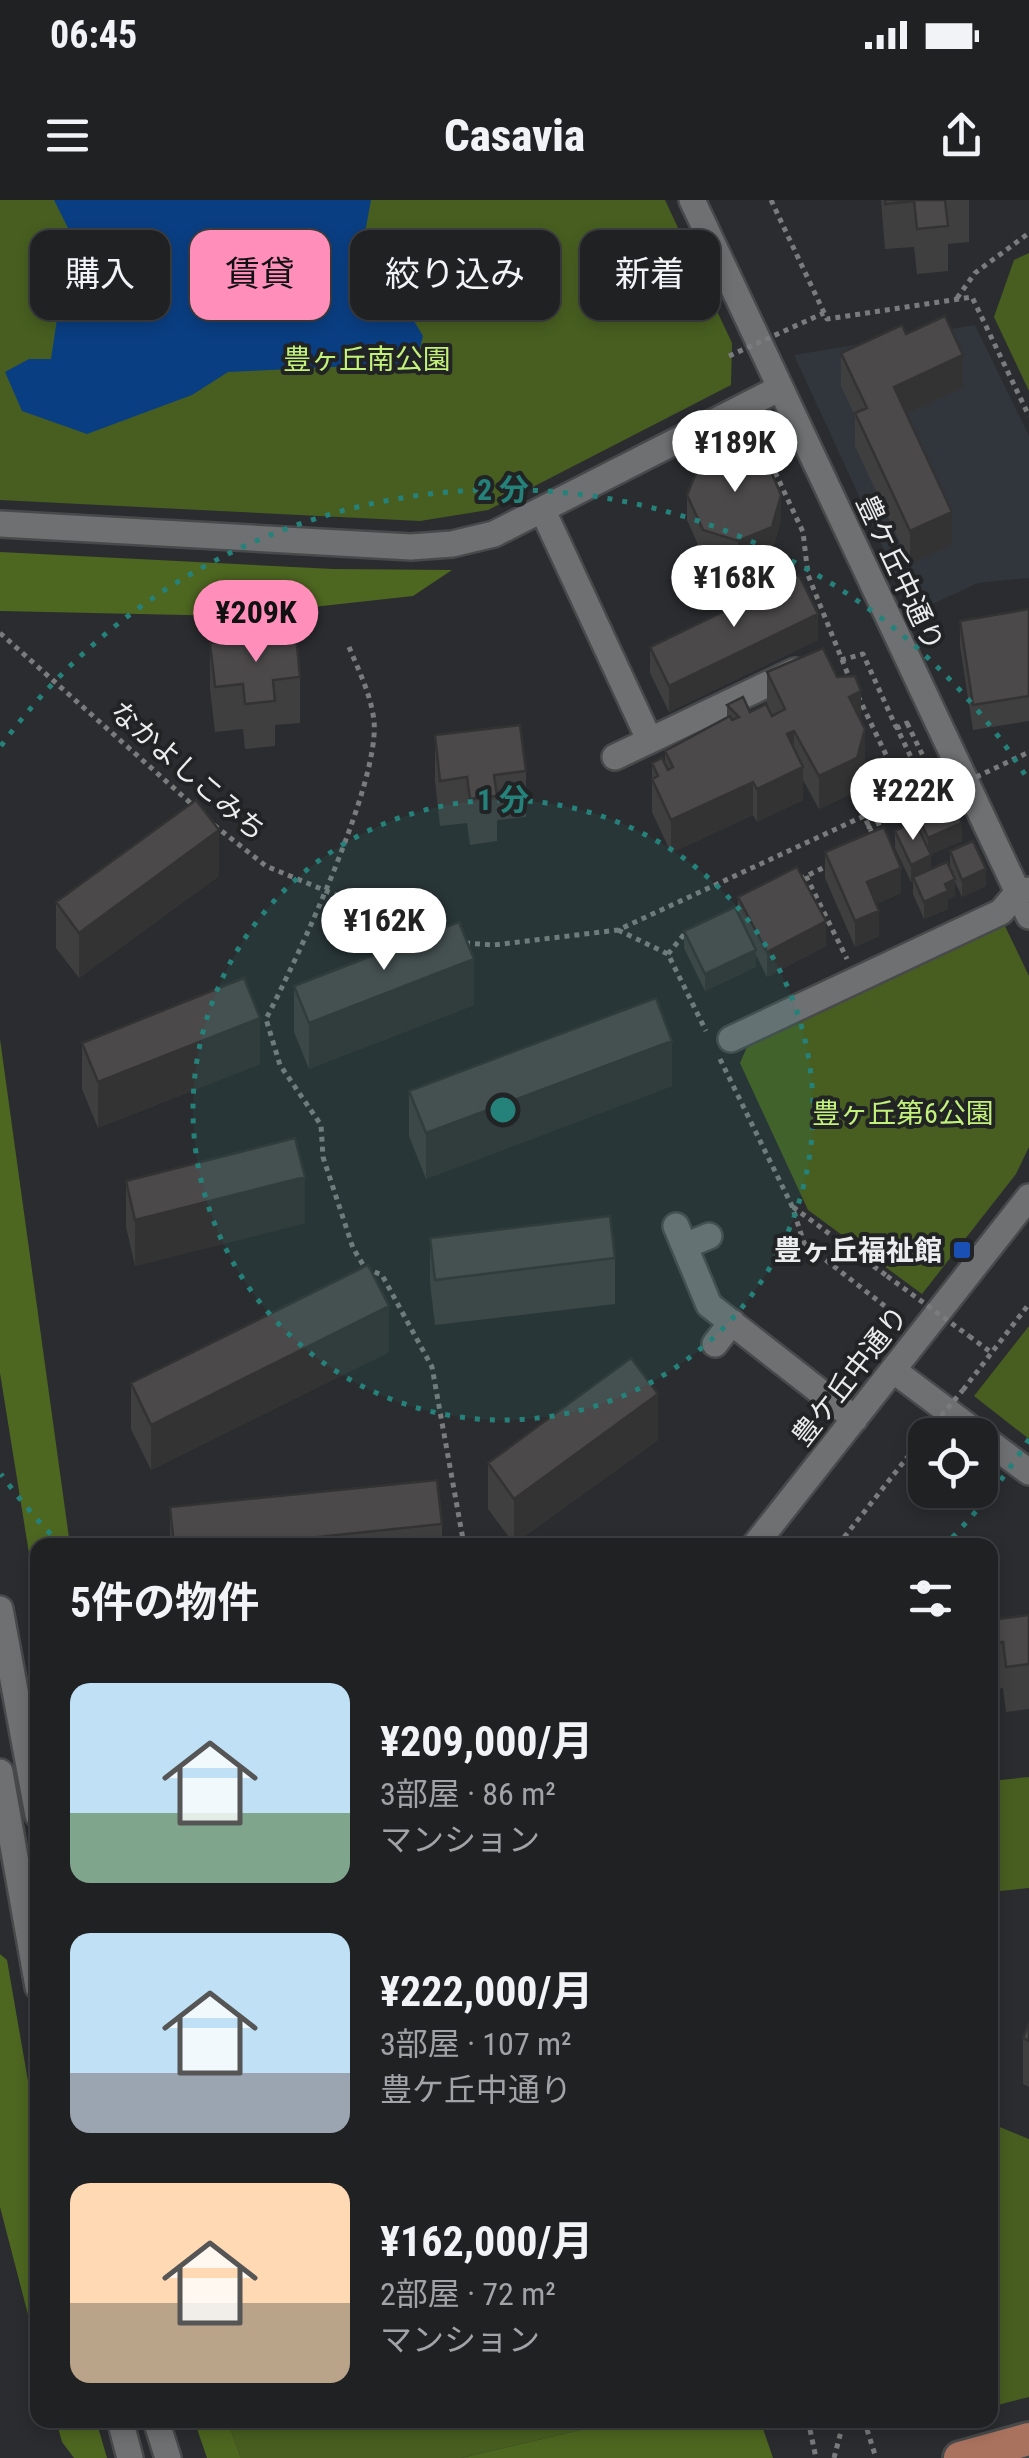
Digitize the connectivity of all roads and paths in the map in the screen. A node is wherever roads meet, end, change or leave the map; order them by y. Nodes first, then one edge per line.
1 (692, 200) edge
2 (772, 200) edge
3 (1029, 233) edge
4 (957, 298) junction
5 (824, 312) junction
6 (729, 356) dead end
7 (780, 388) junction
8 (1029, 416) edge
9 (753, 424) dead end
10 (543, 510) junction
11 (0, 524) edge
12 (0, 633) edge
13 (349, 647) dead end
14 (834, 658) junction
15 (896, 728) junction
16 (649, 739) junction
17 (1029, 752) edge
18 (615, 757) dead end
19 (940, 799) dead end
20 (864, 816) junction
21 (869, 827) junction
22 (876, 843) edge
23 (841, 860) edge
24 (806, 876) junction
25 (788, 884) edge
26 (322, 891) junction
27 (1024, 891) edge
28 (1029, 916) edge
29 (700, 926) edge
30 (618, 930) junction
31 (668, 954) junction
32 (857, 980) junction
33 (719, 1044) junction
34 (1029, 1196) edge
35 (792, 1206) junction
36 (709, 1236) dead end
37 (1029, 1304) edge
38 (732, 1322) junction
39 (908, 1324) dead end
40 (716, 1344) dead end
41 (992, 1352) junction
42 (893, 1370) junction
43 (939, 1418) edge
44 (854, 1419) junction
45 (908, 1457) edge
46 (1029, 1472) edge
47 (463, 1538) edge
48 (760, 1538) edge
49 (844, 1538) edge
50 (0, 1609) edge
51 (0, 1772) edge
52 (30, 1772) edge
53 (20, 1909) edge
54 (30, 1952) edge
55 (122, 2428) edge
56 (159, 2428) edge
57 (810, 2428) edge
58 (842, 2428) edge
59 (867, 2428) edge
60 (1029, 2439) edge
61 (130, 2458) edge
62 (168, 2458) edge
63 (816, 2458) edge
64 (834, 2458) edge
65 (876, 2458) edge
66 (960, 2458) edge

1 - 7 street, 豊ケ丘中通り
2 - 5 path
3 - 4 path
4 - 5 path
4 - 8 path
5 - 6 path, bridge
7 - 10 street
7 - 27 street, 豊ケ丘中通り
9 - 14 path
10 - 11 street
10 - 16 street
12 - 26 path, なかよしこみち
13 - 26 path
14 - 15 path
14 - 16 street
14 - 20 path
15 - 17 path, bridge
15 - 21 path
16 - 18 street
19 - 21 path
20 - 21 path
20 - 30 path, なかよしこみち
21 - 22 path
23 - 24 path
24 - 25 path
24 - 32 path
26 - 30 path, なかよしこみち
26 - 47 path
27 - 28 street, 豊ケ丘中通り
27 - 32 street
29 - 31 path
30 - 31 path
31 - 33 path
32 - 33 street
33 - 35 path
34 - 42 street, 豊ケ丘中通り
35 - 39 path
35 - 41 path, bridge
36 - 38 street
37 - 41 path
38 - 40 street
38 - 44 street
41 - 43 path, bridge
42 - 44 street, 豊ケ丘中通り
42 - 46 street
44 - 48 street, 豊ケ丘中通り
45 - 49 path
50 - 52 street
51 - 53 street
53 - 54 street
55 - 61 street
56 - 62 street
57 - 63 path
58 - 64 path
59 - 65 path
60 - 66 main road

